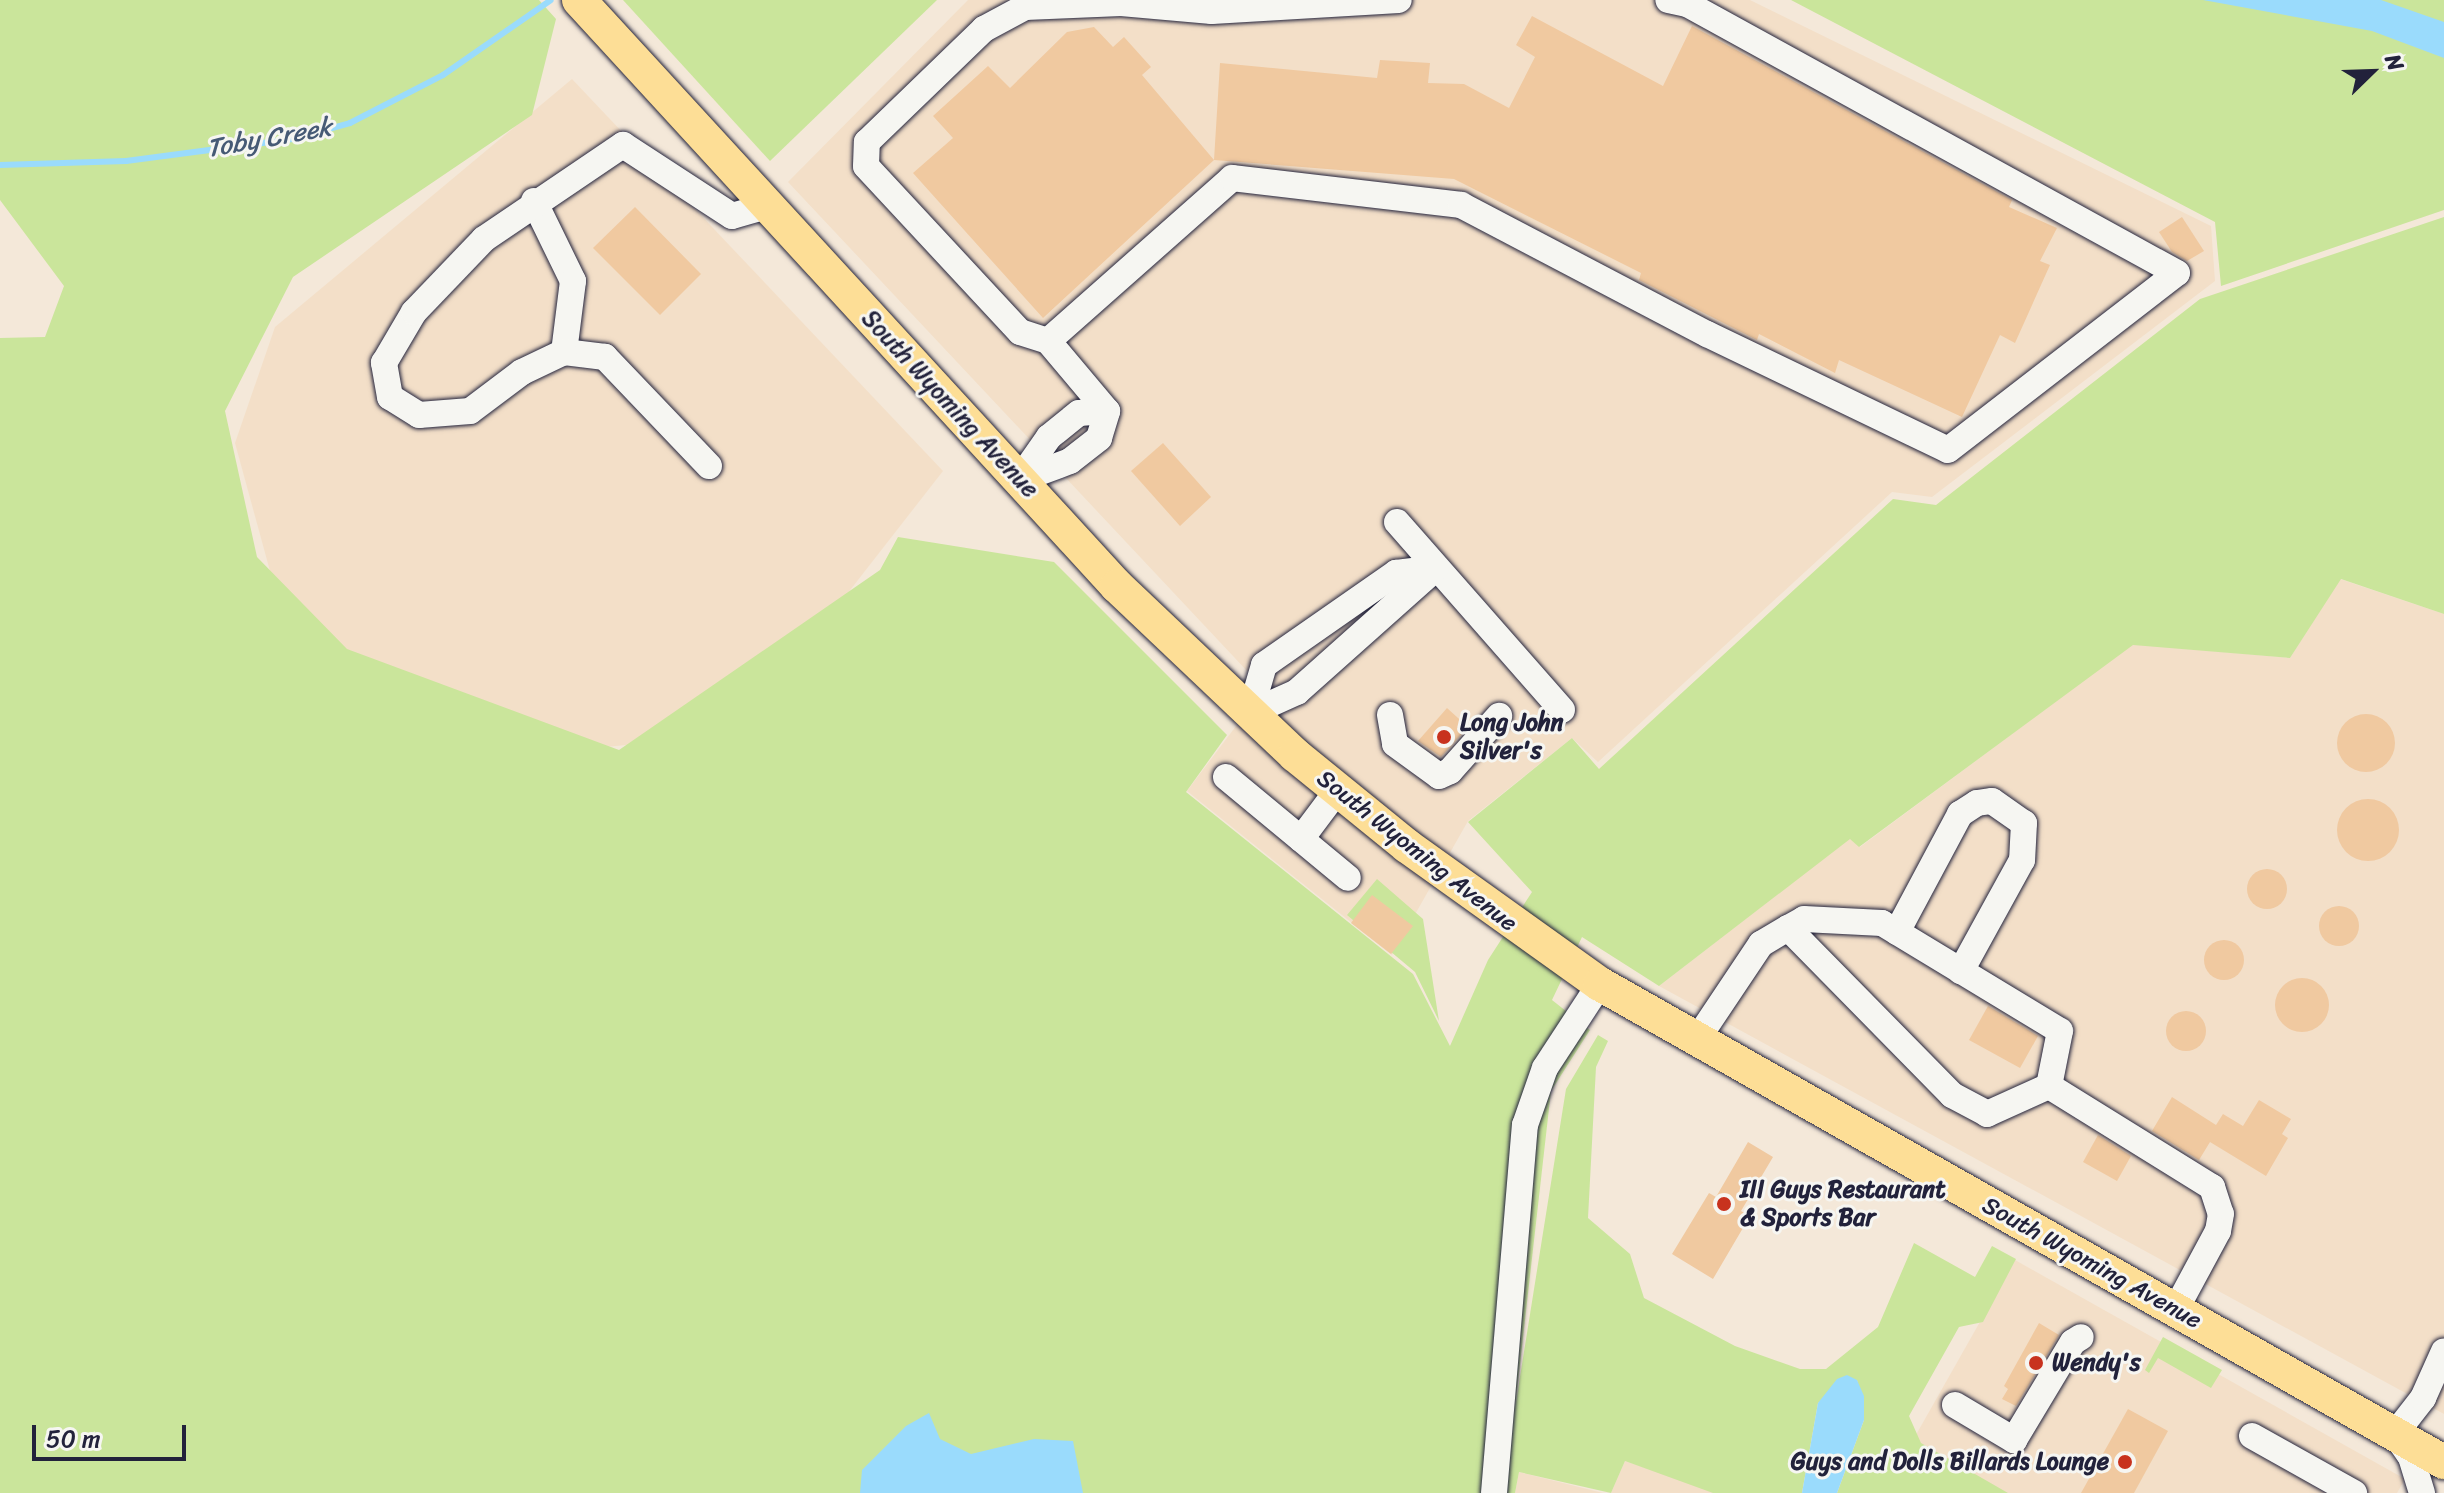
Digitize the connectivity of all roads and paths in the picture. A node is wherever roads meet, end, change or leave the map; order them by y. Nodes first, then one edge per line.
1 (579, 0) edge
2 (1399, 0) edge
3 (1668, 0) edge
4 (534, 201) junction
5 (768, 206) junction
6 (1048, 341) junction
7 (564, 352) junction
8 (709, 466) dead end
9 (1019, 480) junction
10 (1397, 522) dead end
11 (1436, 568) junction
12 (1562, 710) dead end
13 (1250, 713) junction
14 (1390, 715) dead end
15 (1499, 716) dead end
16 (1226, 777) dead end
17 (1337, 791) junction
18 (1301, 839) junction
19 (1348, 878) dead end
20 (1788, 928) junction
21 (1897, 932) junction
22 (1961, 971) junction
23 (1600, 984) junction
24 (1696, 1041) junction
25 (2049, 1086) junction
26 (2176, 1309) junction
27 (2081, 1337) dead end
28 (2444, 1351) edge
29 (1955, 1405) dead end
30 (2395, 1434) junction
31 (2252, 1436) dead end
32 (2444, 1462) edge
33 (1494, 1493) edge
34 (2354, 1493) edge
35 (2422, 1493) edge

1 - 5 main road, South Wyoming Avenue
2 - 6 lane
3 - 6 lane
4 - 5 lane
4 - 7 lane
4 - 7 lane
5 - 9 main road, South Wyoming Avenue
6 - 9 lane
7 - 8 lane
9 - 13 main road, South Wyoming Avenue
10 - 11 lane
11 - 12 lane
11 - 13 lane
11 - 13 lane
13 - 17 main road, South Wyoming Avenue
14 - 15 lane
16 - 18 lane
17 - 18 lane
17 - 23 main road, South Wyoming Avenue
18 - 19 lane
20 - 21 lane
20 - 24 lane
20 - 25 lane
21 - 22 lane
21 - 22 lane
22 - 25 lane
23 - 24 main road, South Wyoming Avenue
23 - 33 lane
24 - 26 main road, South Wyoming Avenue
25 - 26 lane
26 - 30 main road, South Wyoming Avenue
27 - 29 lane
28 - 30 lane
30 - 32 main road, South Wyoming Avenue
30 - 35 lane
31 - 34 lane

